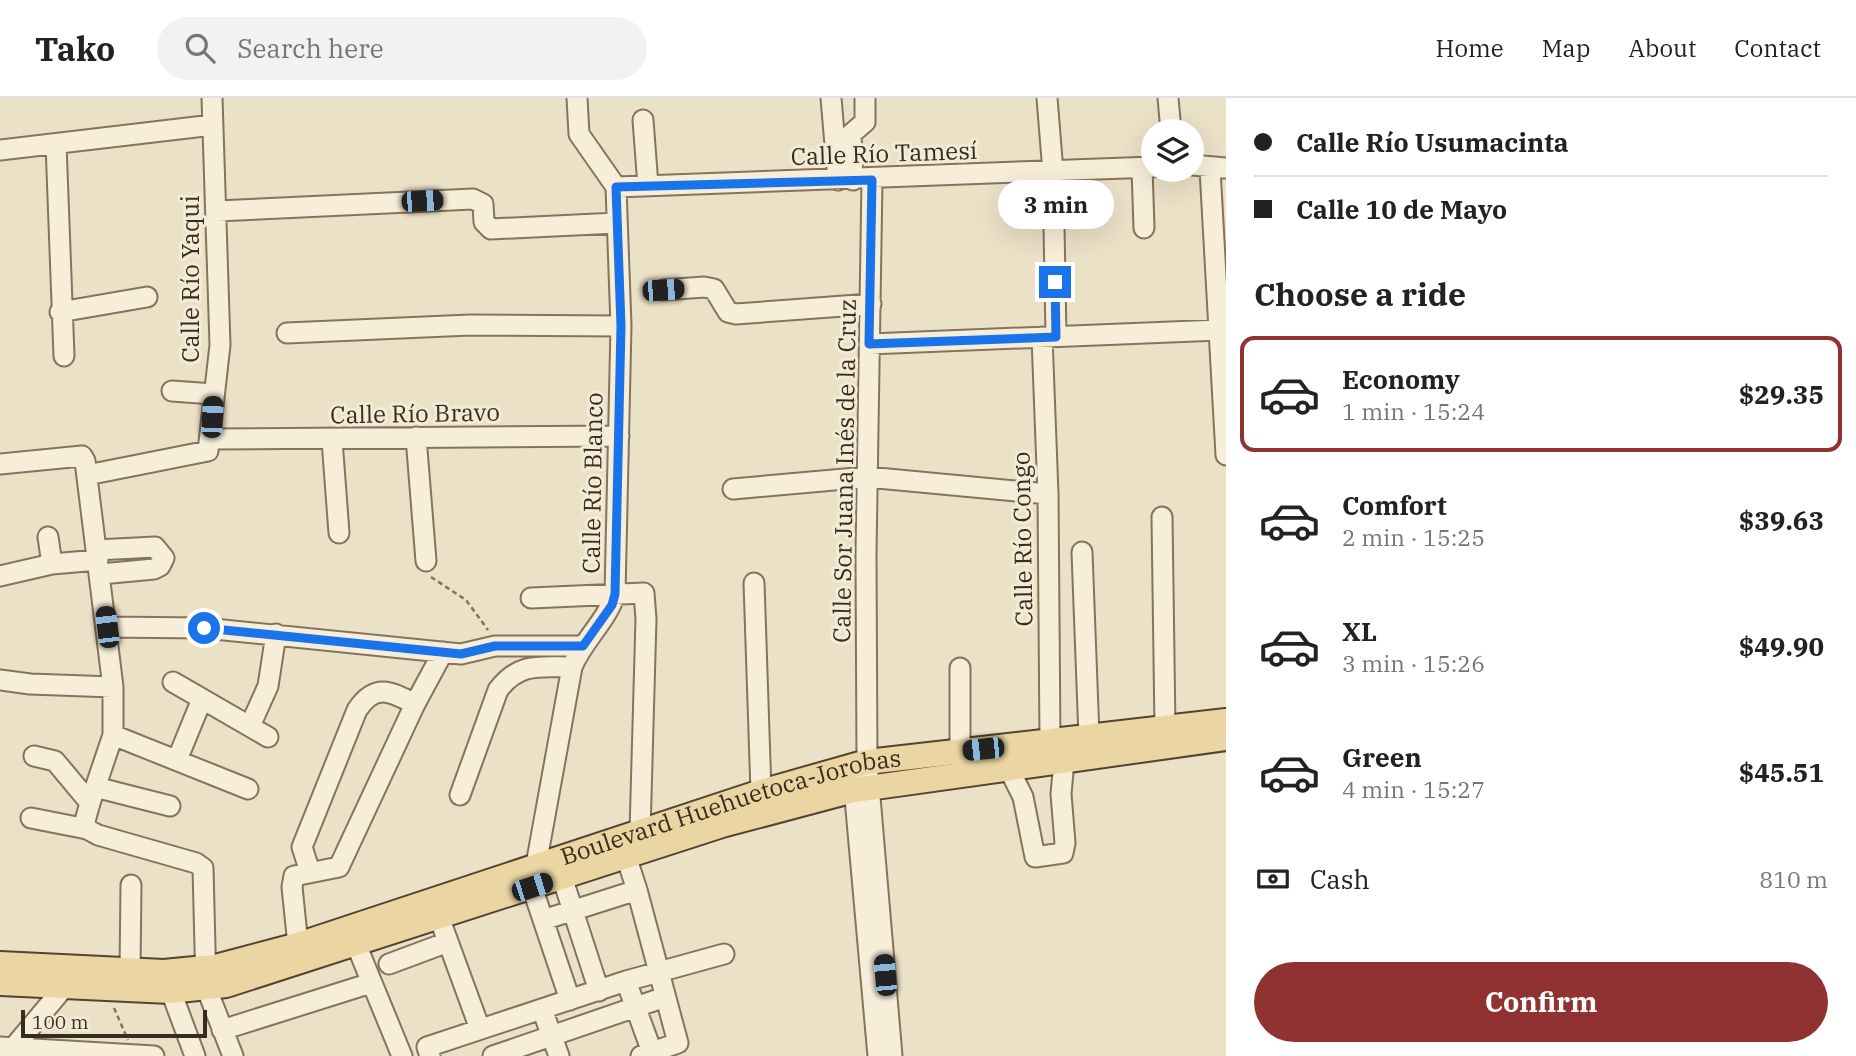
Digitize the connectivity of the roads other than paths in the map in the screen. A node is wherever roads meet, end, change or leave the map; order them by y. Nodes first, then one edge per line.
1 (212, 98) edge
2 (577, 98) edge
3 (831, 98) edge
4 (865, 98) edge
5 (1048, 98) edge
6 (1168, 98) edge
7 (1170, 119) edge
8 (643, 120) dead end
9 (213, 125) junction
10 (56, 144) junction
11 (0, 150) edge
12 (1141, 167) edge
13 (1209, 168) edge
14 (1053, 172) junction
15 (854, 180) junction
16 (1146, 182) edge
17 (648, 186) junction
18 (616, 187) junction
19 (217, 211) junction
20 (617, 223) junction
21 (1144, 228) dead end
22 (663, 290) dead end
23 (147, 297) dead end
24 (870, 304) junction
25 (60, 312) junction
26 (621, 326) junction
27 (1220, 330) junction
28 (287, 333) dead end
29 (1049, 337) junction
30 (869, 344) junction
31 (64, 356) dead end
32 (172, 391) dead end
33 (213, 394) junction
34 (1224, 394) edge
35 (619, 436) junction
36 (416, 437) junction
37 (211, 439) junction
38 (332, 440) junction
39 (1226, 455) edge
40 (0, 464) edge
41 (87, 475) junction
42 (867, 477) junction
43 (733, 489) dead end
44 (1048, 494) junction
45 (1162, 517) dead end
46 (339, 533) dead end
47 (48, 537) dead end
48 (1082, 552) dead end
49 (98, 561) junction
50 (426, 561) road end
51 (52, 564) junction
52 (0, 576) edge
53 (754, 583) dead end
54 (615, 594) junction
55 (531, 598) dead end
56 (107, 627) junction
57 (276, 634) junction
58 (583, 646) junction
59 (443, 652) junction
60 (572, 667) junction
61 (960, 668) dead end
62 (0, 680) edge
63 (173, 682) dead end
64 (113, 687) junction
65 (202, 699) junction
66 (415, 704) junction
67 (1226, 721) edge
68 (250, 726) junction
69 (1165, 728) junction
70 (113, 735) junction
71 (268, 737) dead end
72 (1089, 737) junction
73 (1226, 738) edge
74 (960, 751) junction
75 (1057, 751) junction
76 (34, 756) dead end
77 (177, 760) junction
78 (1009, 769) junction
79 (861, 777) junction
80 (248, 789) dead end
81 (761, 792) junction
82 (92, 795) junction
83 (460, 795) dead end
84 (170, 806) dead end
85 (31, 818) dead end
86 (88, 829) junction
87 (640, 832) junction
88 (626, 856) junction
89 (310, 872) junction
90 (534, 876) junction
91 (562, 877) junction
92 (131, 885) dead end
93 (637, 890) junction
94 (573, 910) junction
95 (439, 917) junction
96 (543, 920) junction
97 (448, 942) junction
98 (356, 944) junction
99 (298, 945) junction
100 (724, 954) dead end
101 (0, 964) edge
102 (388, 964) dead end
103 (130, 970) junction
104 (658, 972) junction
105 (206, 978) junction
106 (167, 981) junction
107 (626, 981) junction
108 (0, 983) edge
109 (371, 983) junction
110 (65, 986) junction
111 (599, 991) junction
112 (665, 996) junction
113 (570, 1000) junction
114 (635, 1007) junction
115 (542, 1009) junction
116 (511, 1019) junction
117 (480, 1029) junction
118 (222, 1030) junction
119 (552, 1035) junction
120 (521, 1046) junction
121 (11, 1050) edge
122 (53, 1053) edge
123 (647, 1054) edge
124 (154, 1056) edge
125 (195, 1056) edge
126 (233, 1056) edge
127 (402, 1056) edge
128 (430, 1056) edge
129 (493, 1056) edge
130 (559, 1056) edge
131 (878, 1056) edge
132 (892, 1056) edge

1 - 9 street, Calle Río Yaqui
2 - 18 street
3 - 15 street
4 - 15 street
5 - 14 street, Calle Río Congo
6 - 7 street
8 - 17 street
9 - 10 street
9 - 19 street, Calle Río Yaqui
10 - 11 street
10 - 25 street
12 - 14 street, Calle Río Tamesí
13 - 27 street
14 - 15 street, Calle Río Tamesí
14 - 29 street, Calle Río Congo
15 - 17 street, Calle Río Tamesí
15 - 24 street, Calle Sor Juana Inés de la Cruz
16 - 21 street
17 - 18 street, Calle Río Tamesí
18 - 20 street, Calle Río Blanco
19 - 20 street
19 - 33 street, Calle Río Yaqui
20 - 26 street, Calle Río Blanco
22 - 24 street
23 - 25 street
24 - 30 street, Calle Sor Juana Inés de la Cruz
25 - 31 street
26 - 28 street
26 - 35 street, Calle Río Blanco
27 - 29 street
27 - 34 street
29 - 30 street
29 - 44 street, Calle Río Congo
30 - 42 street, Calle Sor Juana Inés de la Cruz
32 - 33 street
33 - 37 street, Calle Río Yaqui
34 - 39 street
35 - 36 street, Calle Río Bravo
35 - 54 street, Calle Río Blanco
36 - 38 street, Calle Río Bravo
36 - 50 street
37 - 38 street, Calle Río Bravo
37 - 41 street
38 - 46 street
40 - 41 street
41 - 49 street
42 - 43 street
42 - 44 street
42 - 79 street, Calle Sor Juana Inés de la Cruz
44 - 75 street, Calle Río Congo
45 - 69 street
47 - 51 street
48 - 72 street
49 - 51 street
49 - 56 street
51 - 52 street
53 - 81 street
54 - 55 street
54 - 58 street, Calle Río Blanco
54 - 87 street
56 - 57 street
56 - 64 street
57 - 59 street
57 - 68 street
58 - 59 street
58 - 60 street, Calle Río Blanco
59 - 66 street
60 - 83 street
60 - 90 street, Calle Río Blanco
61 - 74 street
62 - 64 street
63 - 65 street
64 - 70 street
65 - 68 street
65 - 77 street
66 - 89 street
66 - 89 street
67 - 69 main road, Boulevard Huehuetoca-Jorobas
68 - 71 street
69 - 72 main road, Boulevard Huehuetoca-Jorobas
70 - 77 street
70 - 82 street
72 - 75 main road, Boulevard Huehuetoca-Jorobas
73 - 75 main road, Boulevard Huehuetoca-Jorobas
74 - 75 main road, Boulevard Huehuetoca-Jorobas
74 - 79 main road, Boulevard Huehuetoca-Jorobas
75 - 78 main road, Boulevard Huehuetoca-Jorobas
75 - 78 street, Calle Río Congo
76 - 82 street
77 - 80 street
78 - 79 main road, Boulevard Huehuetoca-Jorobas
79 - 81 main road, Boulevard Huehuetoca-Jorobas
79 - 88 main road, Boulevard Huehuetoca-Jorobas
79 - 131 street
79 - 132 street
81 - 87 main road, Boulevard Huehuetoca-Jorobas
82 - 84 street
82 - 86 street
85 - 86 street
86 - 105 street
87 - 90 main road, Boulevard Huehuetoca-Jorobas
88 - 91 main road, Boulevard Huehuetoca-Jorobas
88 - 93 street
89 - 99 street
90 - 91 main road, Boulevard Huehuetoca-Jorobas
90 - 95 main road, Boulevard Huehuetoca-Jorobas
90 - 96 street
90 - 99 main road, Boulevard Huehuetoca-Jorobas
91 - 94 street
92 - 103 street
93 - 94 street
93 - 104 street
94 - 96 street
94 - 111 street
95 - 97 street
95 - 98 main road, Boulevard Huehuetoca-Jorobas
96 - 113 street
97 - 102 street
97 - 117 street
98 - 105 main road, Boulevard Huehuetoca-Jorobas
98 - 109 street
99 - 105 main road, Boulevard Huehuetoca-Jorobas
100 - 104 street
101 - 103 main road, Boulevard Huehuetoca-Jorobas
103 - 106 main road, Boulevard Huehuetoca-Jorobas
104 - 107 street
104 - 112 street
105 - 106 main road, Boulevard Huehuetoca-Jorobas
105 - 118 street
106 - 110 main road, Boulevard Huehuetoca-Jorobas
106 - 125 street
107 - 111 street
107 - 114 street
108 - 110 main road, Boulevard Huehuetoca-Jorobas
109 - 118 street
109 - 127 street
110 - 121 street
111 - 113 street
112 - 114 street
112 - 123 street
113 - 115 street
114 - 119 street
114 - 123 street
115 - 116 street
115 - 119 street
116 - 117 street
116 - 120 street
117 - 128 street
118 - 126 street
119 - 120 street
119 - 130 street
120 - 129 street
121 - 122 street
122 - 124 street

